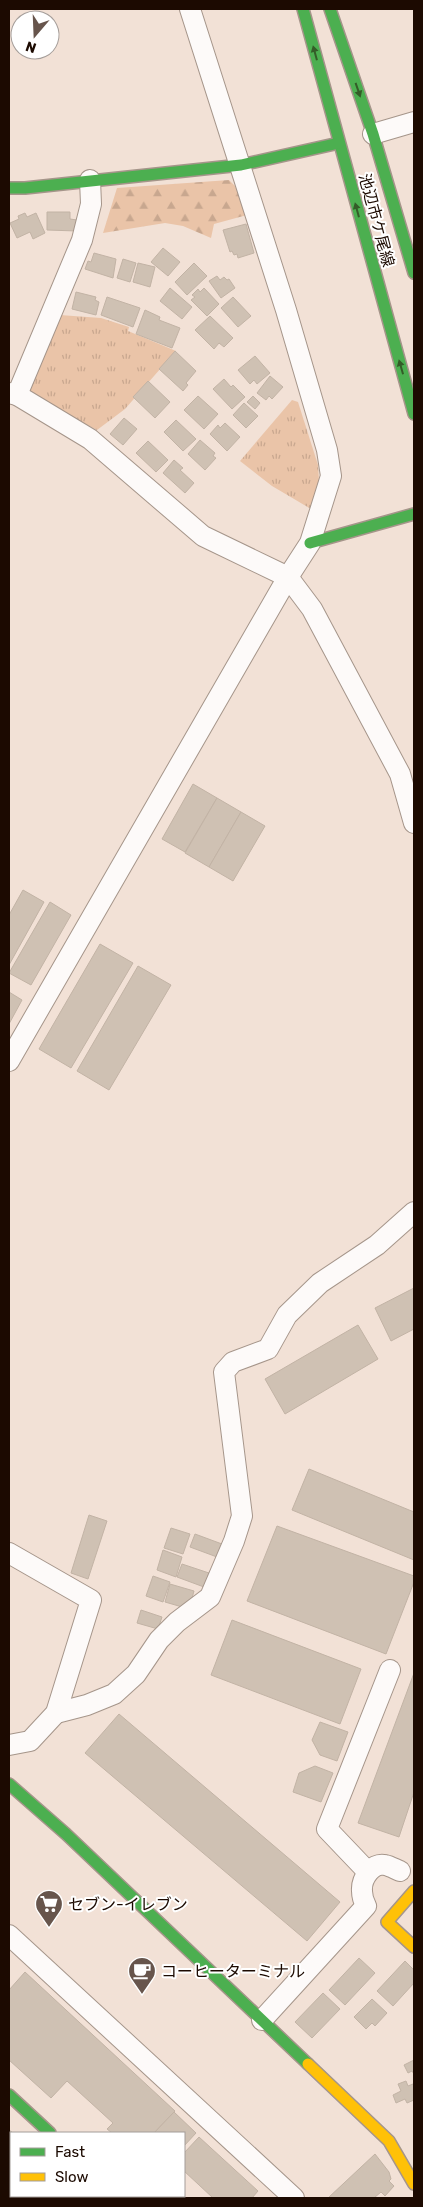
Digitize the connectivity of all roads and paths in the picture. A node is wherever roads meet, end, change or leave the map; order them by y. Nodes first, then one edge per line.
1 (190, 9) edge
2 (301, 9) edge
3 (330, 9) edge
4 (339, 9) edge
5 (342, 44) junction
6 (414, 122) edge
7 (373, 134) junction
8 (339, 143) junction
9 (241, 165) junction
10 (90, 180) junction
11 (9, 188) edge
12 (414, 272) edge
13 (13, 394) edge
14 (414, 414) edge
15 (414, 514) edge
16 (310, 543) junction
17 (288, 577) junction
18 (414, 823) edge
19 (9, 1061) edge
20 (414, 1212) edge
21 (9, 1553) edge
22 (390, 1670) dead end
23 (56, 1713) junction
24 (9, 1745) edge
25 (9, 1784) edge
26 (400, 1871) dead end
27 (368, 1872) junction
28 (414, 1891) edge
29 (9, 1935) edge
30 (414, 1947) edge
31 (262, 2020) junction
32 (9, 2095) edge
33 (49, 2132) edge
34 (414, 2182) edge
35 (294, 2198) edge

1 - 9 street
8 -> 2 street, 池辺市ケ尾線
3 - 5 street, 池辺市ケ尾線
4 - 5 street, 池辺市ケ尾線
5 -> 7 street, 池辺市ケ尾線
6 - 7 street
7 - 12 street, 池辺市ケ尾線
8 - 9 street
14 -> 8 street, 池辺市ケ尾線
9 - 10 street
9 - 16 street
10 - 11 street
10 - 13 street
13 - 17 street
15 - 16 street
16 - 17 street
17 - 18 street
17 - 19 street
20 - 23 street
21 - 23 street
22 - 27 street
23 - 24 street
25 - 31 street
26 - 27 street
27 - 31 street
28 - 30 street
29 - 35 street
31 - 34 street
32 - 33 street

